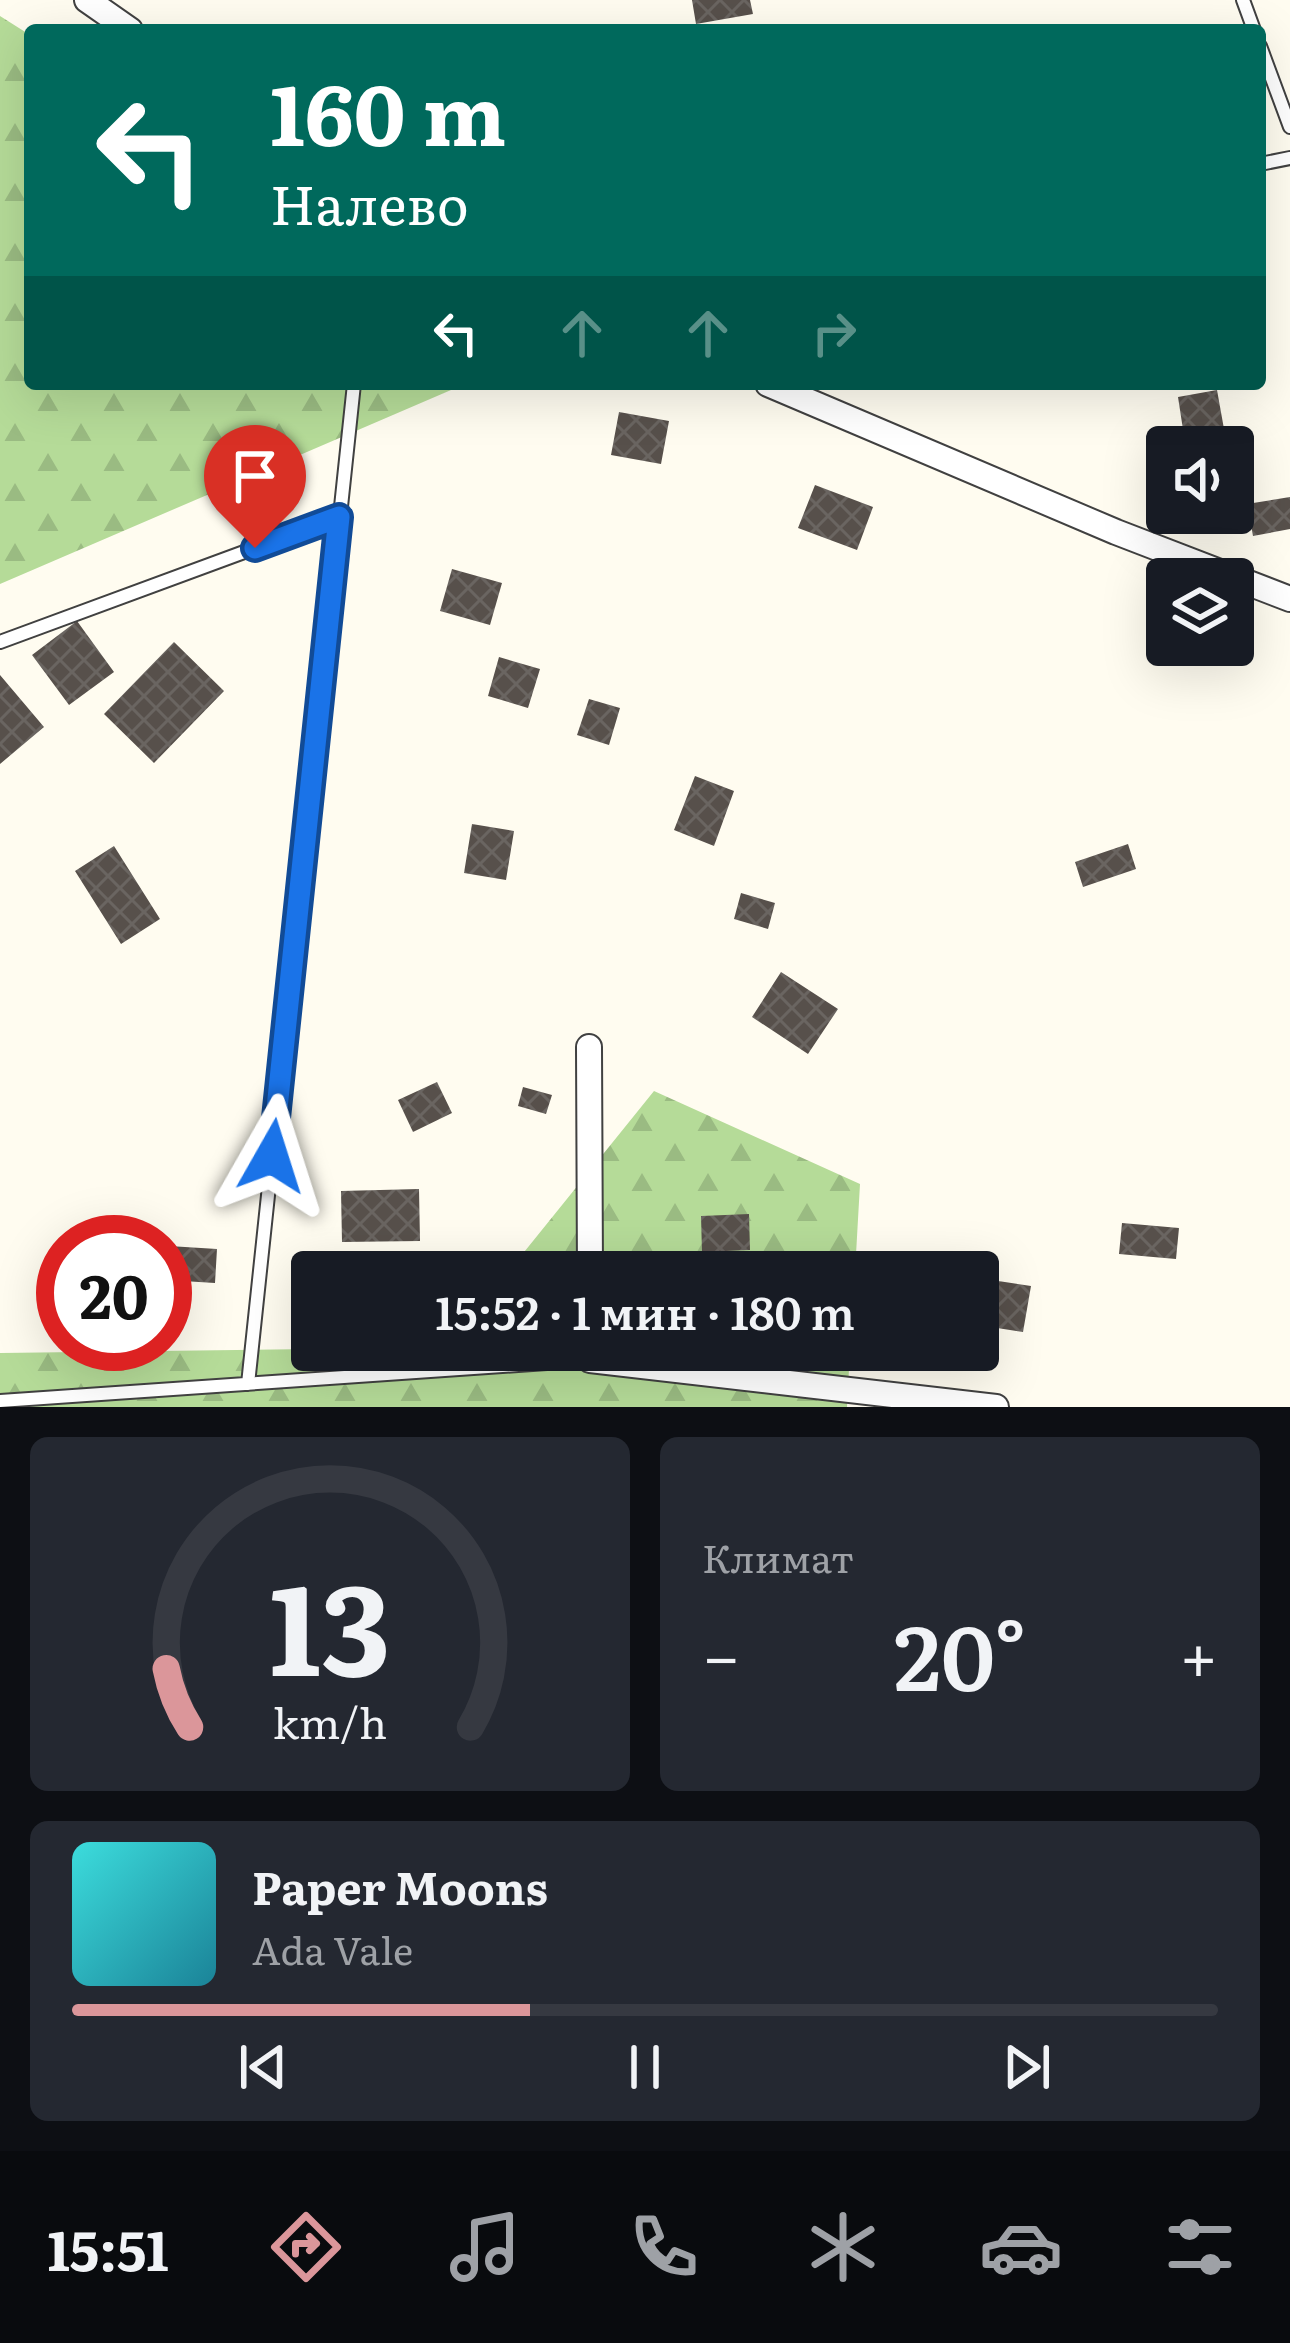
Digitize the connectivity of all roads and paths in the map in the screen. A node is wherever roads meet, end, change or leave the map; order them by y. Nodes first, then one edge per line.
1 (87, 0) edge
2 (121, 24) edge
3 (1266, 62) edge
4 (1290, 127) edge
5 (352, 390) edge
6 (783, 390) edge
7 (339, 517) junction
8 (1290, 599) edge
9 (0, 642) edge
10 (589, 1048) dead end
11 (590, 1251) edge
12 (401, 1371) edge
13 (715, 1371) edge
14 (248, 1384) junction
15 (0, 1401) edge
16 (996, 1407) edge

1 - 2 street
3 - 4 lane
5 - 7 lane
6 - 8 street
7 - 9 lane
7 - 14 lane
10 - 11 street
12 - 14 lane
13 - 16 street
14 - 15 lane

